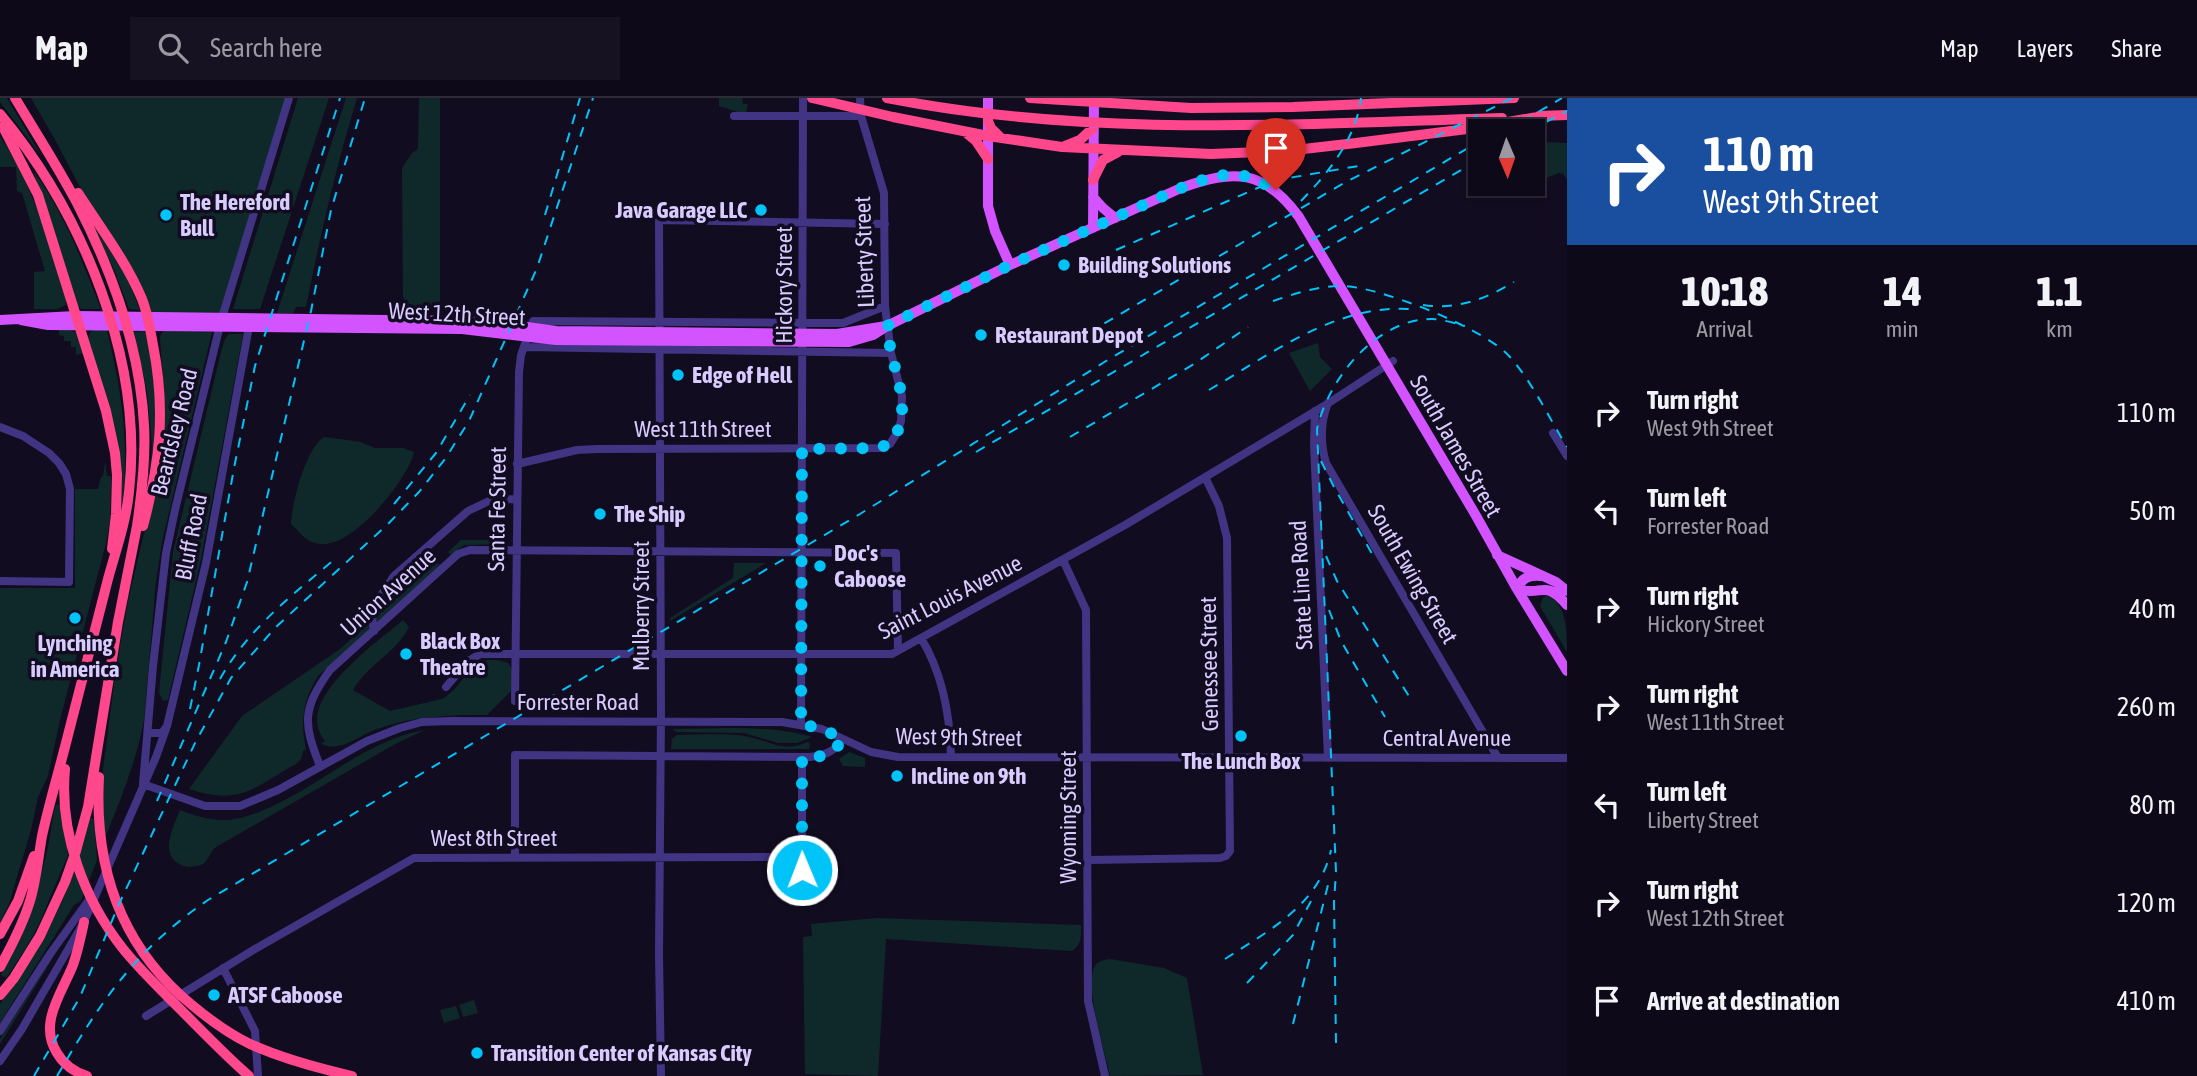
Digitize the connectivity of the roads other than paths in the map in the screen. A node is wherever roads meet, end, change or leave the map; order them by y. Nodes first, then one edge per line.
1 (15, 98) edge
2 (289, 98) edge
3 (803, 98) edge
4 (812, 98) edge
5 (860, 98) edge
6 (887, 98) edge
7 (988, 98) edge
8 (1030, 98) edge
9 (1094, 98) edge
10 (1514, 98) edge
11 (23, 113) junction
12 (0, 114) edge
13 (734, 116) dead end
14 (861, 116) junction
15 (1543, 116) junction
16 (1567, 116) edge
17 (804, 117) junction
18 (0, 121) edge
19 (988, 121) junction
20 (1093, 128) junction
21 (963, 131) junction
22 (988, 136) junction
23 (1001, 138) junction
24 (1062, 147) junction
25 (1093, 150) junction
26 (1123, 151) junction
27 (988, 159) junction
28 (1093, 180) junction
29 (1093, 197) junction
30 (1115, 218) junction
31 (803, 223) junction
32 (885, 224) junction
33 (1093, 228) junction
34 (1313, 241) joint
35 (1010, 265) junction
36 (885, 306) junction
37 (0, 320) edge
38 (77, 321) junction
39 (533, 321) joint
40 (660, 321) junction
41 (149, 322) junction
42 (803, 322) junction
43 (220, 323) junction
44 (887, 326) junction
45 (248, 332) dead end
46 (803, 338) junction
47 (526, 347) junction
48 (660, 349) junction
49 (802, 352) junction
50 (891, 352) junction
51 (1393, 361) dead end
52 (1328, 403) junction
53 (1315, 411) junction
54 (0, 427) edge
55 (1553, 433) dead end
56 (890, 444) joint
57 (661, 448) junction
58 (802, 449) junction
59 (1567, 456) edge
60 (517, 464) junction
61 (1205, 477) junction
62 (516, 499) junction
63 (516, 551) junction
64 (660, 552) junction
65 (802, 554) junction
66 (1497, 555) junction
67 (1063, 561) junction
68 (109, 576) junction
69 (1544, 576) junction
70 (0, 581) edge
71 (1517, 589) junction
72 (1567, 591) edge
73 (123, 599) junction
74 (1567, 605) edge
75 (374, 631) junction
76 (921, 638) junction
77 (898, 650) junction
78 (515, 654) junction
79 (660, 655) junction
80 (801, 655) junction
81 (1567, 671) edge
82 (446, 687) dead end
83 (515, 701) dead end
84 (801, 724) junction
85 (101, 725) junction
86 (167, 726) junction
87 (69, 732) junction
88 (148, 733) junction
89 (843, 739) junction
90 (951, 756) junction
91 (660, 757) junction
92 (1087, 757) junction
93 (1229, 757) junction
94 (802, 758) junction
95 (1328, 758) junction
96 (1498, 758) junction
97 (1567, 758) edge
98 (320, 766) junction
99 (143, 784) junction
100 (43, 834) junction
101 (659, 856) junction
102 (515, 857) junction
103 (801, 857) junction
104 (1088, 860) junction
105 (802, 870) dead end
106 (101, 883) junction
107 (84, 922) junction
108 (0, 934) edge
109 (0, 967) edge
110 (223, 968) junction
111 (0, 995) edge
112 (146, 1016) dead end
113 (0, 1031) edge
114 (0, 1061) edge
115 (87, 1076) edge
116 (249, 1076) edge
117 (258, 1076) edge
118 (352, 1076) edge
119 (661, 1076) edge
120 (1105, 1076) edge

1 - 11 highway
2 - 43 street, Beardsley Road
3 - 17 street, Hickory Street
4 - 21 highway
5 - 14 street, Liberty Street
6 - 15 highway
7 - 19 main road
8 - 10 highway
9 - 20 main road
11 - 41 highway
11 - 73 highway
12 - 68 highway
13 - 17 street
14 - 17 street
14 - 32 street, Liberty Street
15 - 16 highway
15 - 26 highway
17 - 31 street, Hickory Street
18 - 38 highway
19 - 22 main road
19 - 23 highway
20 - 24 highway
20 - 25 main road
21 - 22 highway
21 - 27 highway
22 - 23 highway
22 - 27 main road
23 - 24 highway
24 - 25 highway
25 - 26 highway
25 - 28 main road
26 - 28 highway
27 - 35 main road
28 - 29 main road
29 - 30 main road
29 - 33 main road
30 - 33 main road, West 12th Street
30 - 34 main road, West 12th Street
31 - 32 street
31 - 40 street, Mulberry Street
31 - 42 street, Hickory Street
32 - 36 street, Liberty Street
33 - 35 main road, West 12th Street
34 - 66 main road, South James Street
35 - 44 main road, West 12th Street
36 - 42 street, West 12th Street
36 - 44 street, Liberty Street
37 - 38 main road, West 12th Street
38 - 41 main road, West 12th Street
38 - 68 highway
39 - 40 street, West 12th Street
39 - 47 street, Santa Fe Street
40 - 42 street, West 12th Street
40 - 48 street, Mulberry Street
41 - 44 main road, West 12th Street
41 - 73 highway
42 - 46 street, Hickory Street
43 - 46 street
43 - 88 street, Beardsley Road
44 - 50 street, Liberty Street
45 - 86 street, Bluff Road
46 - 49 street, Hickory Street
47 - 48 street, West 12th Street
47 - 60 street, Santa Fe Street
48 - 49 street, West 12th Street
48 - 57 street, Mulberry Street
49 - 50 street, West 12th Street
49 - 58 street, Hickory Street
50 - 56 street, Liberty Street
51 - 52 street, Saint Louis Avenue
52 - 53 street, Saint Louis Avenue
52 - 96 street, South Ewing Street
53 - 61 street, Saint Louis Avenue
53 - 95 street, State Line Road
54 - 70 street
55 - 59 street
56 - 58 street, West 11th Street
57 - 58 street, West 11th Street
57 - 60 street, West 11th Street
57 - 64 street, Mulberry Street
58 - 65 street, Hickory Street
60 - 62 street, Santa Fe Street
61 - 67 street, Saint Louis Avenue
61 - 93 street, Genessee Street
62 - 63 street, Santa Fe Street
62 - 75 street
63 - 64 street, Union Avenue
63 - 75 street, Union Avenue
63 - 78 street, Santa Fe Street
64 - 65 street, Union Avenue
64 - 79 street, Mulberry Street
65 - 77 street, Union Avenue
65 - 80 street, Hickory Street
66 - 69 main road
66 - 71 main road, South James Street
67 - 76 street, Saint Louis Avenue
67 - 92 street, Wyoming Street
68 - 87 highway
69 - 71 main road
69 - 72 main road
71 - 74 main road
71 - 81 main road, South James Street
73 - 85 highway
75 - 98 street, Union Avenue
76 - 77 street, Saint Louis Avenue
76 - 90 street
77 - 80 street, Saint Louis Avenue
78 - 79 street, Saint Louis Avenue
78 - 82 street, Saint Louis Avenue
78 - 83 street, Santa Fe Street
79 - 80 street, Saint Louis Avenue
79 - 91 street, Mulberry Street
80 - 84 street, Hickory Street
84 - 89 street, Forrester Road
84 - 98 street, Forrester Road
85 - 111 highway
85 - 118 highway
86 - 88 street
86 - 99 street, Beardsley Road
87 - 100 highway
87 - 116 highway
88 - 99 street, Beardsley Road
89 - 90 street, West 9th Street
89 - 94 street
90 - 92 street, West 9th Street
91 - 94 street
91 - 101 street, Mulberry Street
91 - 102 street
92 - 93 street, West 9th Street
92 - 104 street, Wyoming Street
93 - 95 street, West 9th Street
93 - 104 street, Genessee Street
94 - 103 street
95 - 96 street, Central Avenue
96 - 97 street, Central Avenue
98 - 99 street
99 - 106 street, Beardsley Road
100 - 108 highway
100 - 109 highway
101 - 102 street, West 8th Street
101 - 103 street, West 8th Street
101 - 119 street, Mulberry Street
102 - 110 street, West 8th Street
103 - 105 street
104 - 120 street, Wyoming Street
106 - 107 street, Beardsley Road
106 - 113 street, Beardsley Road
107 - 114 street, Beardsley Road
107 - 115 highway
110 - 112 street, West 8th Street
110 - 117 street

